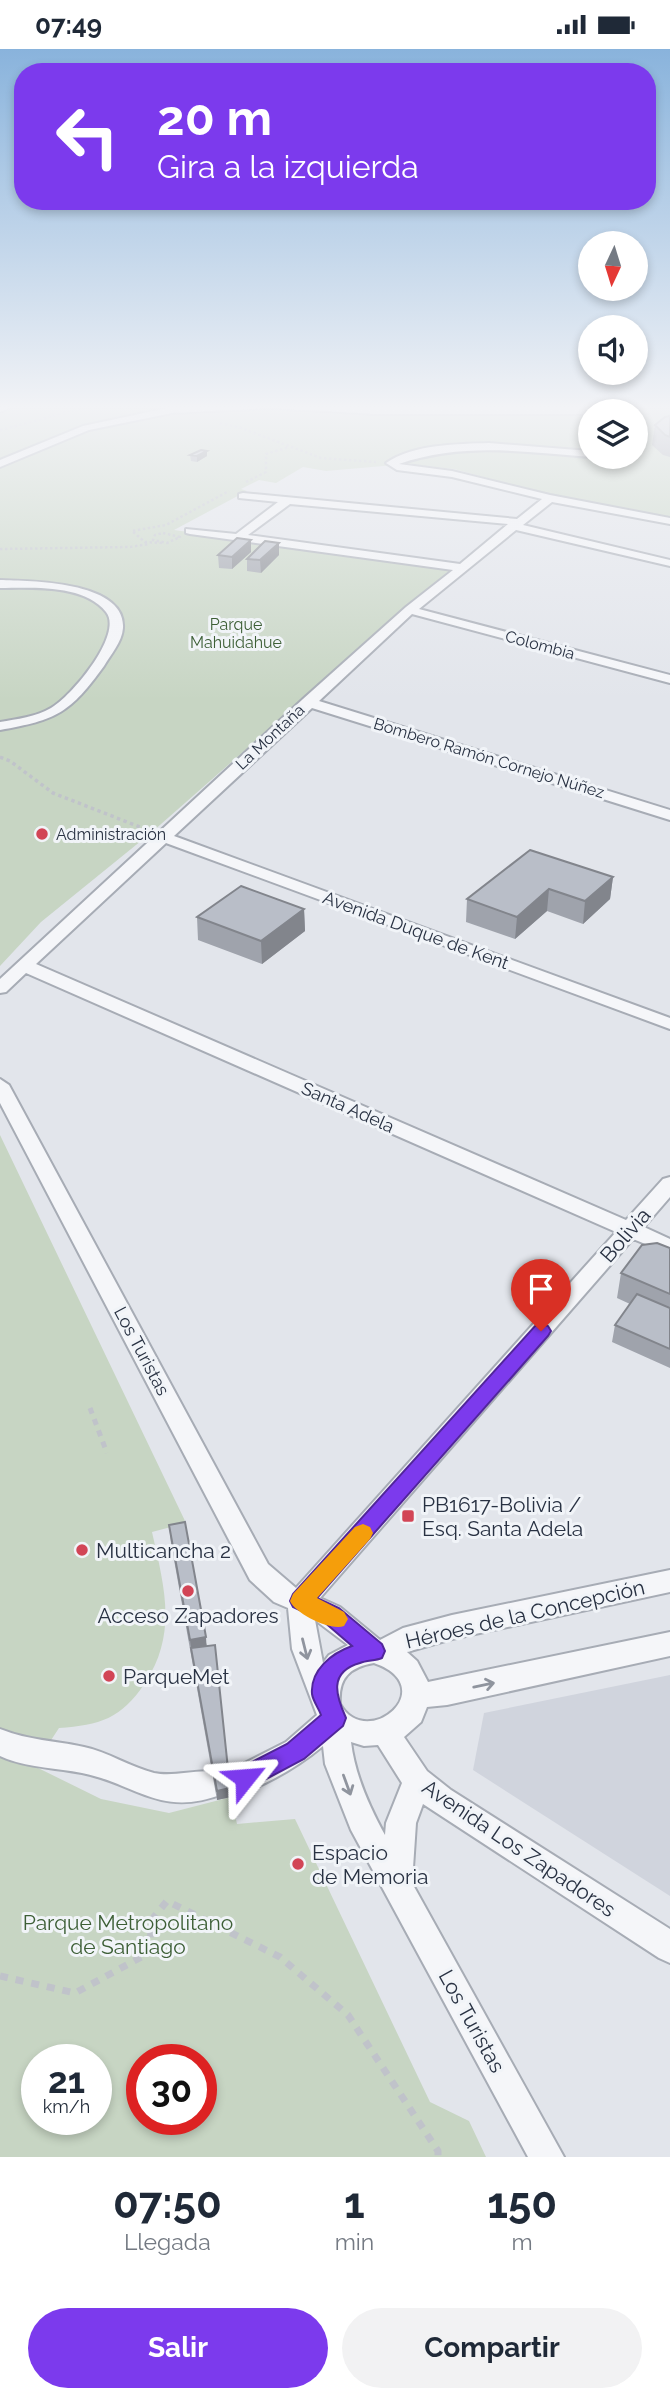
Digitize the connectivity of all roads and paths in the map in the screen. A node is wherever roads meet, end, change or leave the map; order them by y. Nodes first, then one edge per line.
1 (206, 503) edge
2 (283, 503) edge
3 (329, 503) edge
4 (543, 503) edge
5 (578, 503) edge
6 (670, 521) edge
7 (515, 524) junction
8 (190, 531) dead end
9 (240, 536) junction
10 (162, 543) junction
11 (151, 544) junction
12 (0, 549) edge
13 (670, 563) edge
14 (463, 568) junction
15 (0, 585) edge
16 (410, 610) junction
17 (670, 679) edge
18 (308, 702) junction
19 (0, 726) edge
20 (0, 757) edge
21 (670, 815) edge
22 (163, 837) junction
23 (25, 966) junction
24 (0, 988) edge
25 (670, 1024) edge
26 (0, 1085) edge
27 (670, 1184) edge
28 (630, 1230) junction
29 (670, 1247) edge
30 (90, 1408) dead end
31 (107, 1453) dead end
32 (670, 1581) edge
33 (301, 1601) junction
34 (670, 1644) edge
35 (379, 1652) junction
36 (417, 1696) junction
37 (329, 1706) junction
38 (385, 1732) junction
39 (0, 1742) edge
40 (245, 1778) dead end
41 (417, 1781) junction
42 (213, 1784) edge
43 (397, 1885) junction
44 (670, 1947) edge
45 (0, 1976) edge
46 (438, 2157) edge
47 (547, 2157) edge

1 - 11 path
2 - 9 street
3 - 7 street
4 - 7 street, La Montaña
5 - 6 street
7 - 13 street
7 - 14 street, La Montaña
8 - 9 street
9 - 14 street
10 - 10 path
10 - 11 path
11 - 12 path
14 - 16 street, La Montaña
15 - 19 street
16 - 17 street, Colombia
16 - 18 street, La Montaña
18 - 21 street, Bombero Ramón Cornejo Núñez
18 - 22 street, La Montaña
20 - 22 path
22 - 23 street, La Montaña
22 - 25 street, Avenida Duque de Kent
23 - 24 street, La Montaña
23 - 28 street, Santa Adela
26 - 33 street, Los Turistas
27 - 28 street, Bolivia
28 - 29 street, Santa Adela
28 - 33 street, Bolivia
30 - 31 path
32 - 35 street, Héroes de la Concepción
33 - 35 street, Los Turistas
33 -> 37 street, Los Turistas
36 -> 34 street
35 - 36 street
35 - 37 street
36 - 38 street
37 - 38 street
37 - 40 street
37 -> 43 street, Los Turistas
38 - 41 street, Avenida Los Zapadores
39 - 42 street
41 - 43 street
41 - 44 street, Avenida Los Zapadores
43 - 47 street, Los Turistas
45 - 46 path

